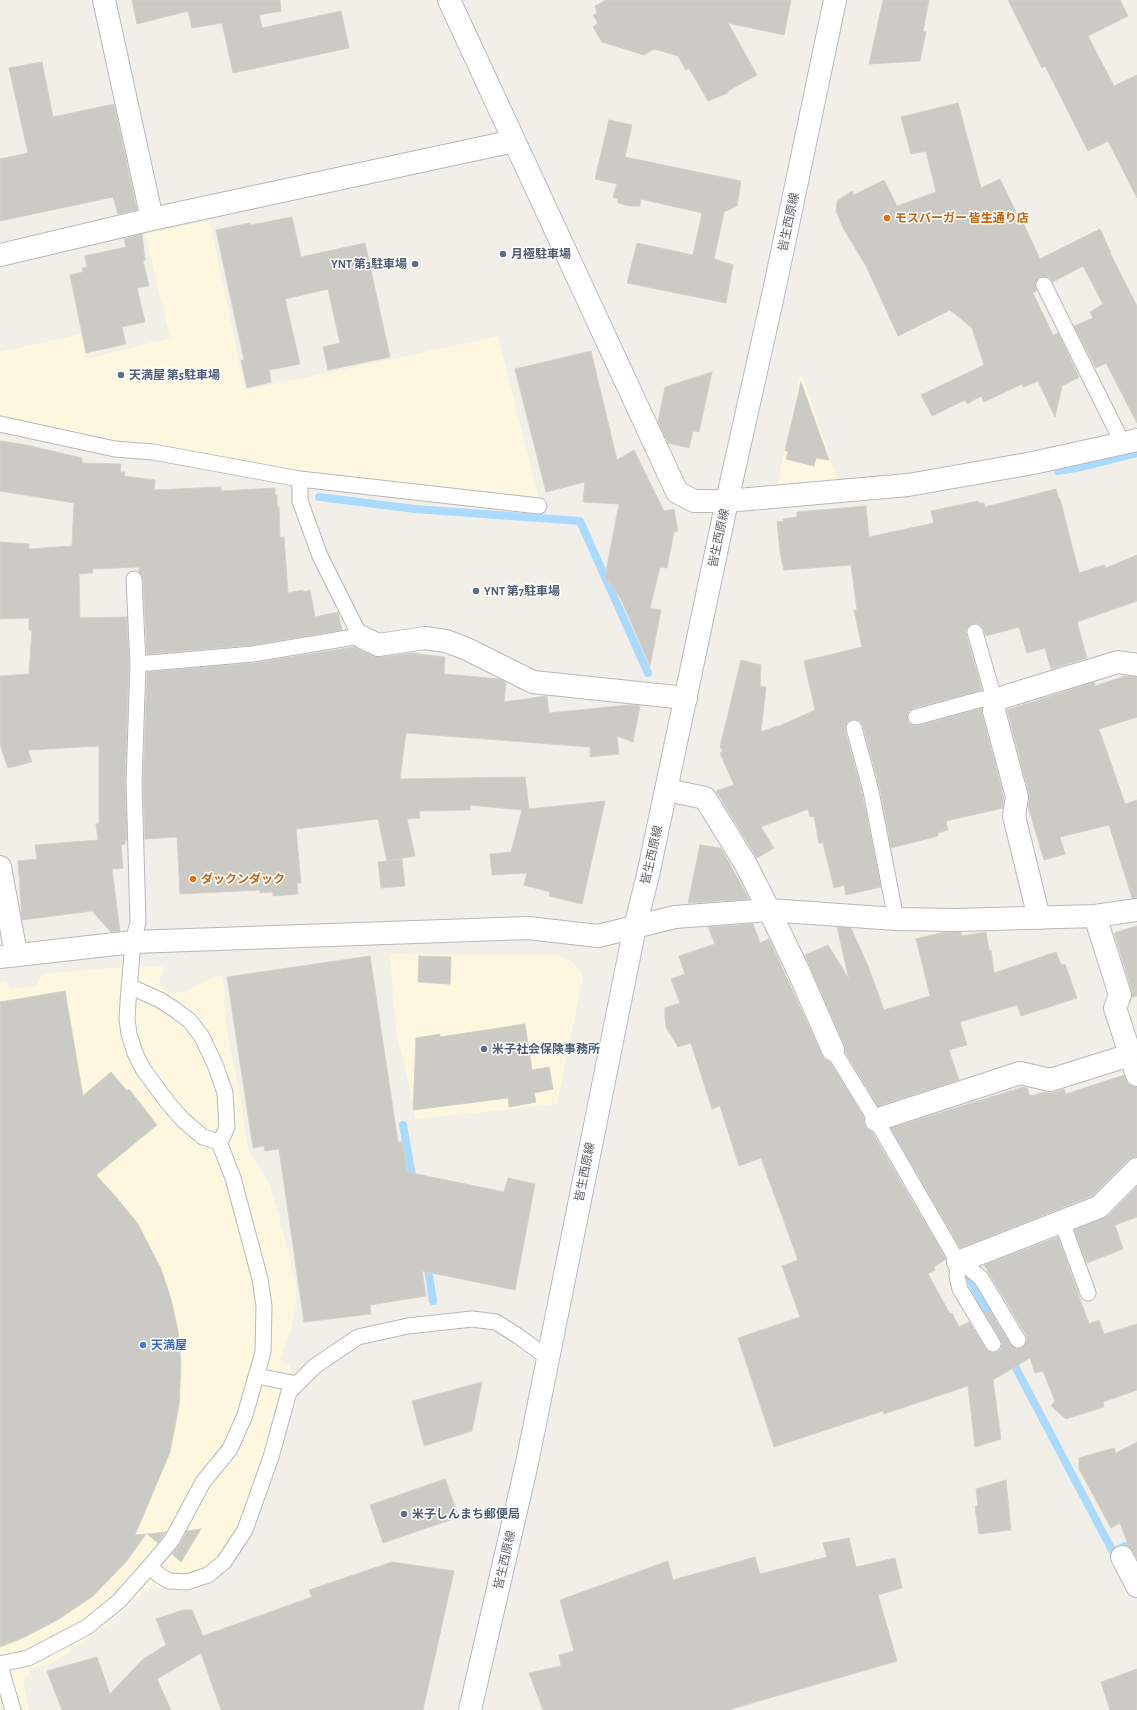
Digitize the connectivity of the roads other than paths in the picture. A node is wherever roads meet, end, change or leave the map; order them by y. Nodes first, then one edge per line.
1 (104, 0) edge
2 (449, 0) edge
3 (835, 0) edge
4 (514, 141) junction
5 (152, 219) junction
6 (0, 255) edge
7 (1044, 285) dead end
8 (0, 424) edge
9 (1130, 442) edge
10 (300, 479) junction
11 (727, 501) junction
12 (539, 506) dead end
13 (134, 579) dead end
14 (975, 632) dead end
15 (360, 636) junction
16 (138, 664) junction
17 (1137, 665) edge
18 (686, 698) junction
19 (995, 702) junction
20 (916, 717) dead end
21 (854, 728) dead end
22 (667, 790) junction
23 (0, 867) edge
24 (769, 910) junction
25 (1137, 910) edge
26 (1095, 916) junction
27 (1039, 918) junction
28 (896, 919) junction
29 (635, 927) junction
30 (134, 942) junction
31 (8, 956) edge
32 (129, 986) junction
33 (833, 1050) joint
34 (1134, 1065) edge
35 (876, 1120) junction
36 (219, 1142) junction
37 (1137, 1169) edge
38 (1062, 1222) junction
39 (958, 1262) junction
40 (1088, 1294) dead end
41 (1018, 1340) dead end
42 (993, 1344) dead end
43 (548, 1358) junction
44 (257, 1376) junction
45 (297, 1384) junction
46 (1122, 1557) dead end
47 (150, 1566) junction
48 (1137, 1586) edge
49 (0, 1665) edge
50 (13, 1710) edge
51 (470, 1710) edge

1 - 5 street
2 - 4 street
3 - 11 street, 皆生西原線
4 - 5 street
4 - 11 street
5 - 6 street
7 - 9 lane
8 - 10 lane
9 - 11 street
10 - 12 lane
10 - 15 lane
11 - 18 street, 皆生西原線
13 - 16 lane
14 - 19 lane
15 - 16 lane
15 - 18 street
16 - 30 lane
17 - 19 street
18 - 22 street, 皆生西原線
19 - 20 lane
19 - 27 street
21 - 28 lane
22 - 24 street
22 - 29 street, 皆生西原線
23 - 31 street
24 - 28 street
24 - 29 street
24 - 33 street
25 - 26 street
26 - 27 street
26 - 34 street
27 - 28 street
29 - 30 street
29 - 43 street, 皆生西原線
30 - 31 street
30 - 32 lane
32 - 36 lane
32 - 36 lane
33 - 35 lane
34 - 35 street
35 - 39 lane
36 - 44 lane
37 - 38 street
38 - 39 street
38 - 40 lane
39 - 41 lane
39 - 42 lane
43 - 45 lane
43 - 51 street, 皆生西原線
44 - 45 lane
44 - 47 lane
45 - 47 lane
46 - 48 street
47 - 49 lane
49 - 50 lane

